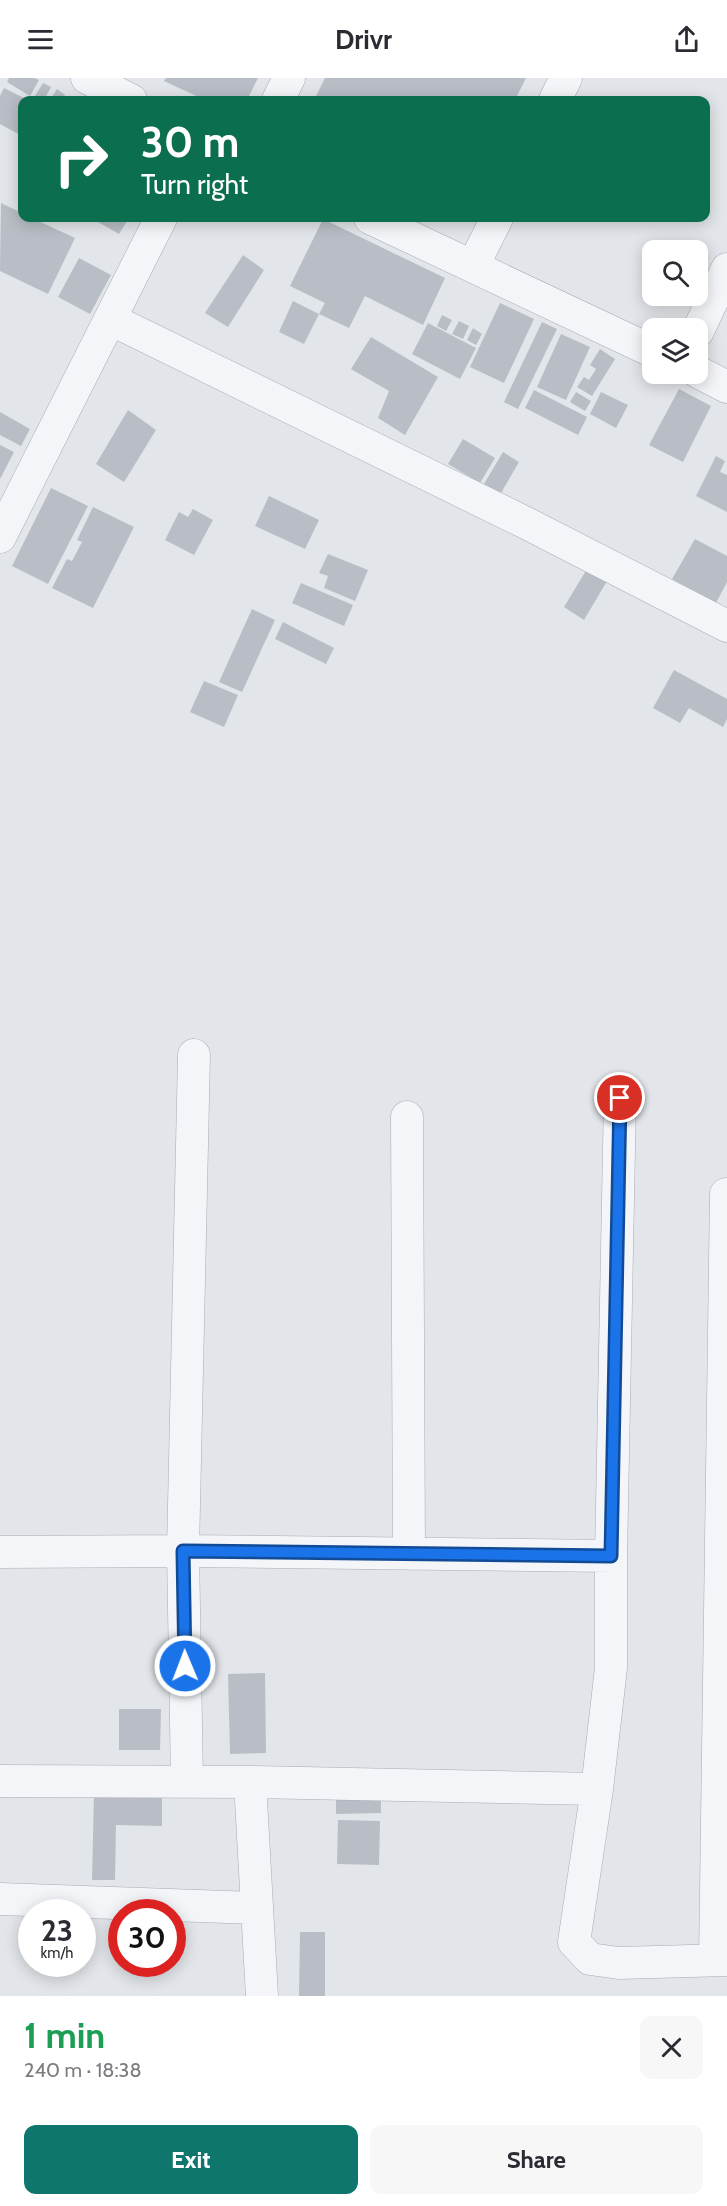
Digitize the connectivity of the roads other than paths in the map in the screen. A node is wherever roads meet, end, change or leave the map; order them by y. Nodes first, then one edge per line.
1 (87, 78) edge
2 (289, 78) edge
3 (566, 78) edge
4 (123, 96) edge
5 (280, 96) edge
6 (557, 96) edge
7 (159, 222) edge
8 (379, 222) edge
9 (495, 222) edge
10 (473, 266) junction
11 (727, 269) edge
12 (704, 318) edge
13 (110, 319) junction
14 (642, 346) edge
15 (708, 377) edge
16 (727, 387) edge
17 (0, 537) edge
18 (727, 626) edge
19 (194, 1055) dead end
20 (620, 1098) dead end
21 (407, 1118) dead end
22 (726, 1194) edge
23 (725, 1414) edge
24 (183, 1551) junction
25 (0, 1552) edge
26 (410, 1554) junction
27 (611, 1556) junction
28 (0, 1781) edge
29 (187, 1781) junction
30 (250, 1782) junction
31 (597, 1789) junction
32 (0, 1899) edge
33 (257, 1908) junction
34 (721, 1960) edge
35 (261, 1996) edge

1 - 4 street
2 - 5 street
3 - 6 street
7 - 13 street
8 - 10 street
9 - 10 street
10 - 14 street
11 - 12 street
13 - 17 street
13 - 18 street
15 - 16 street
19 - 24 street
20 - 27 street
21 - 26 street
22 - 23 street
23 - 34 street
24 - 25 street
24 - 26 street
24 - 29 street
26 - 27 street
27 - 31 street
28 - 29 street
29 - 30 street
30 - 31 street
30 - 33 street
31 - 34 street
32 - 33 street
33 - 35 street

